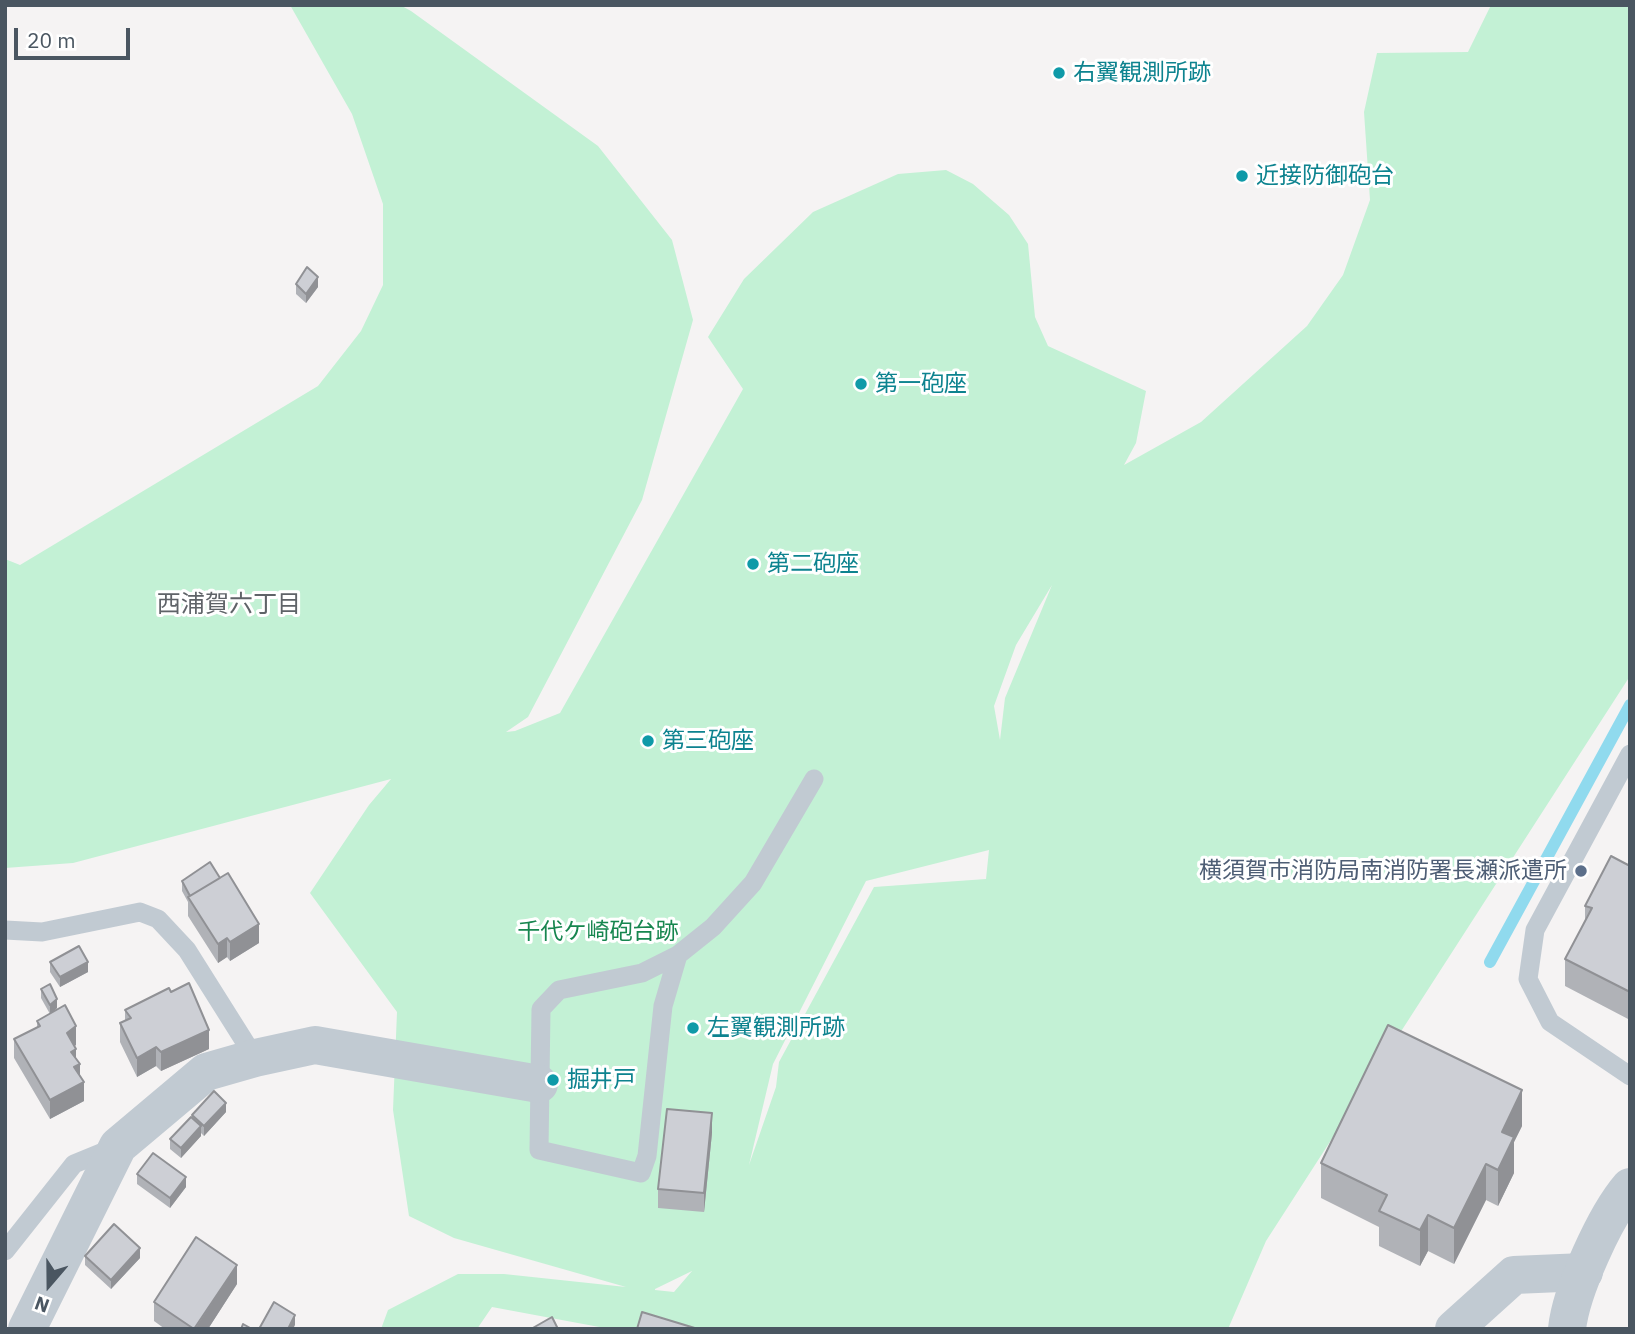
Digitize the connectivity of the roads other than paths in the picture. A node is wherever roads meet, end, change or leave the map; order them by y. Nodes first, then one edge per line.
1 (1630, 754) edge
2 (814, 779) dead end
3 (5, 930) edge
4 (678, 955) junction
5 (255, 1058) junction
6 (1630, 1076) edge
7 (539, 1084) junction
8 (118, 1146) junction
9 (1630, 1187) edge
10 (5, 1251) edge
11 (1584, 1272) junction
12 (27, 1329) edge
13 (1454, 1329) edge
14 (1567, 1329) edge

1 - 6 lane
2 - 4 lane
3 - 5 lane
4 - 7 lane
4 - 7 lane
5 - 7 street
5 - 8 street
8 - 10 lane
8 - 12 street
9 - 11 street
11 - 13 street
11 - 14 street

